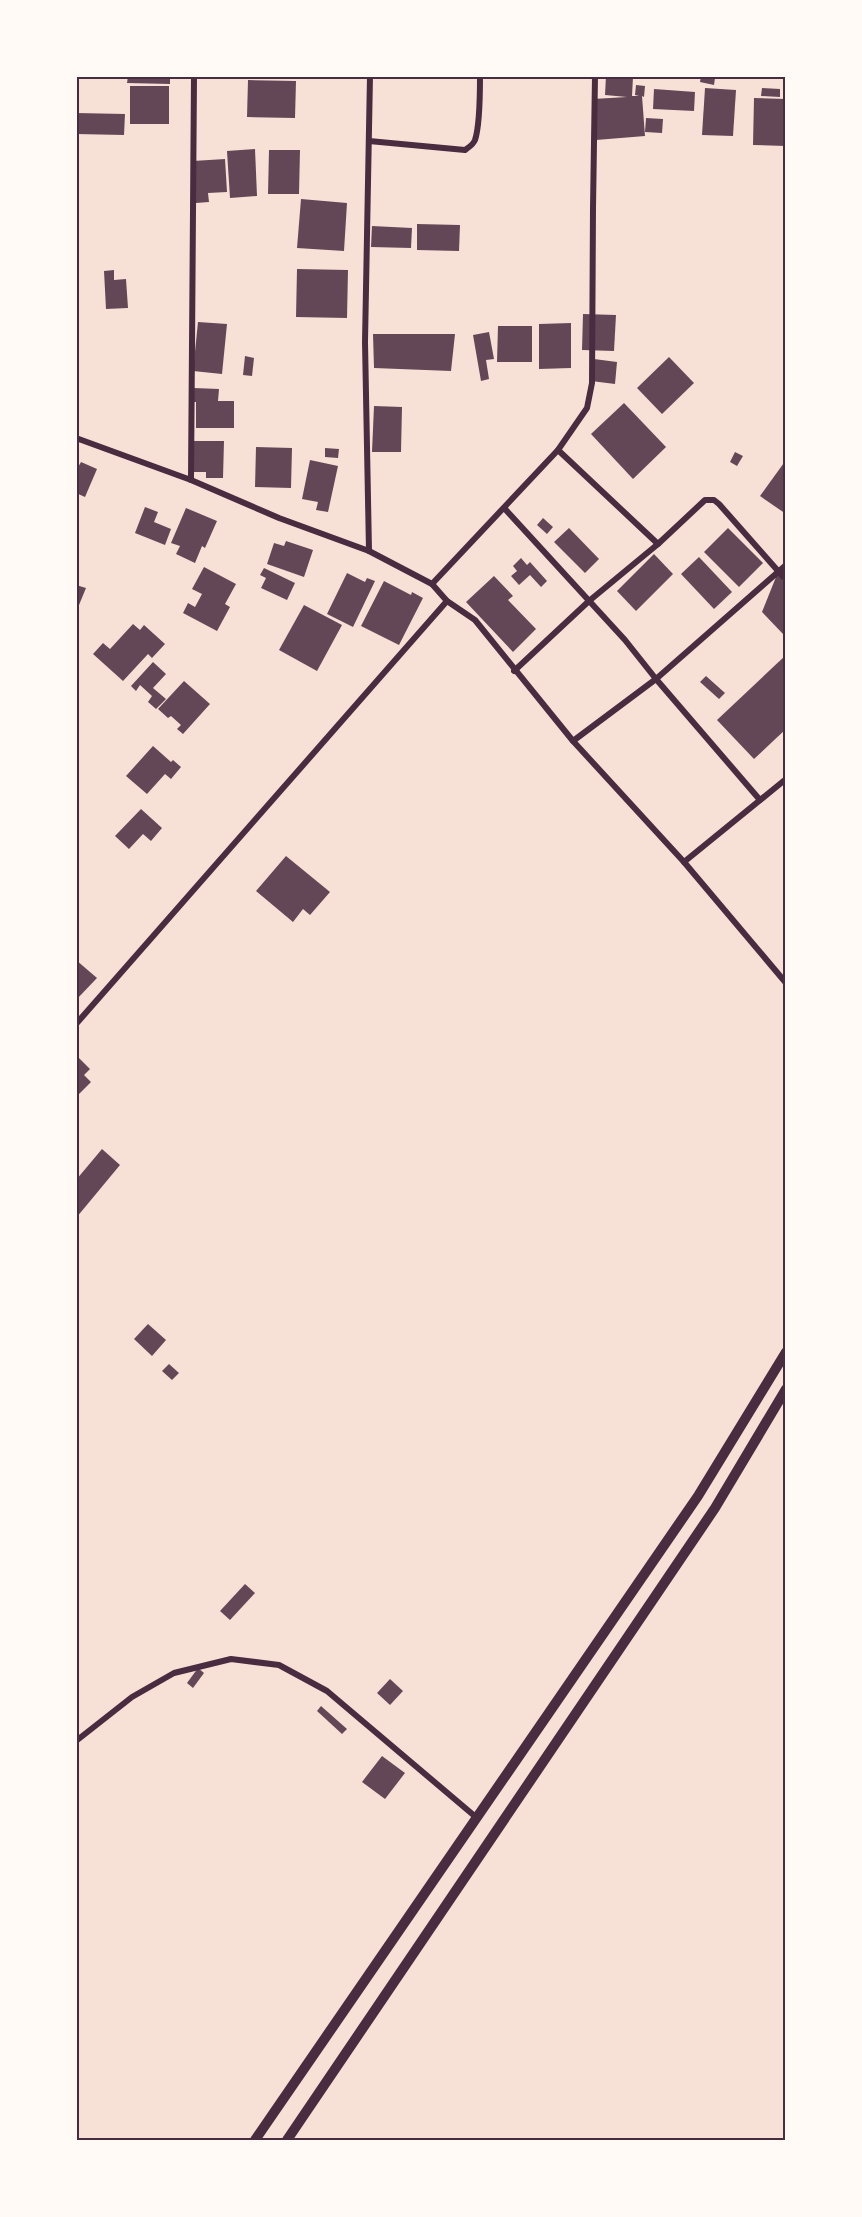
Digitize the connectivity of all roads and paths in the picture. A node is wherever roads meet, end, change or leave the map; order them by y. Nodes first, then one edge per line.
1 (194, 76) edge
2 (370, 76) edge
3 (480, 76) edge
4 (595, 76) edge
5 (369, 141) junction
6 (76, 438) edge
7 (558, 450) junction
8 (191, 480) junction
9 (505, 508) junction
10 (658, 544) junction
11 (369, 551) junction
12 (786, 565) edge
13 (778, 572) junction
14 (786, 580) edge
15 (432, 584) junction
16 (447, 601) junction
17 (589, 601) junction
18 (514, 670) junction
19 (656, 679) junction
20 (573, 741) junction
21 (786, 779) edge
22 (760, 800) junction
23 (684, 862) junction
24 (786, 982) edge
25 (76, 1024) edge
26 (786, 1352) edge
27 (786, 1389) edge
28 (76, 1741) edge
29 (477, 1818) junction
30 (255, 2140) edge
31 (287, 2140) edge

1 - 8 street
2 - 5 street
3 - 5 street
4 - 7 street
5 - 11 street
6 - 8 street
7 - 9 street
7 - 10 street
8 - 11 street
9 - 15 street
9 - 17 street
10 - 13 street
10 - 17 street
11 - 15 street
12 - 13 street
13 - 14 street
13 - 19 street
15 - 16 street
16 - 18 street
16 - 25 street
17 - 18 street
17 - 19 street
18 - 20 street
19 - 20 street
19 - 22 street
20 - 23 street
21 - 22 street
22 - 23 street
23 - 24 street
26 - 29 street
27 - 31 street
28 - 29 street
29 - 30 street

